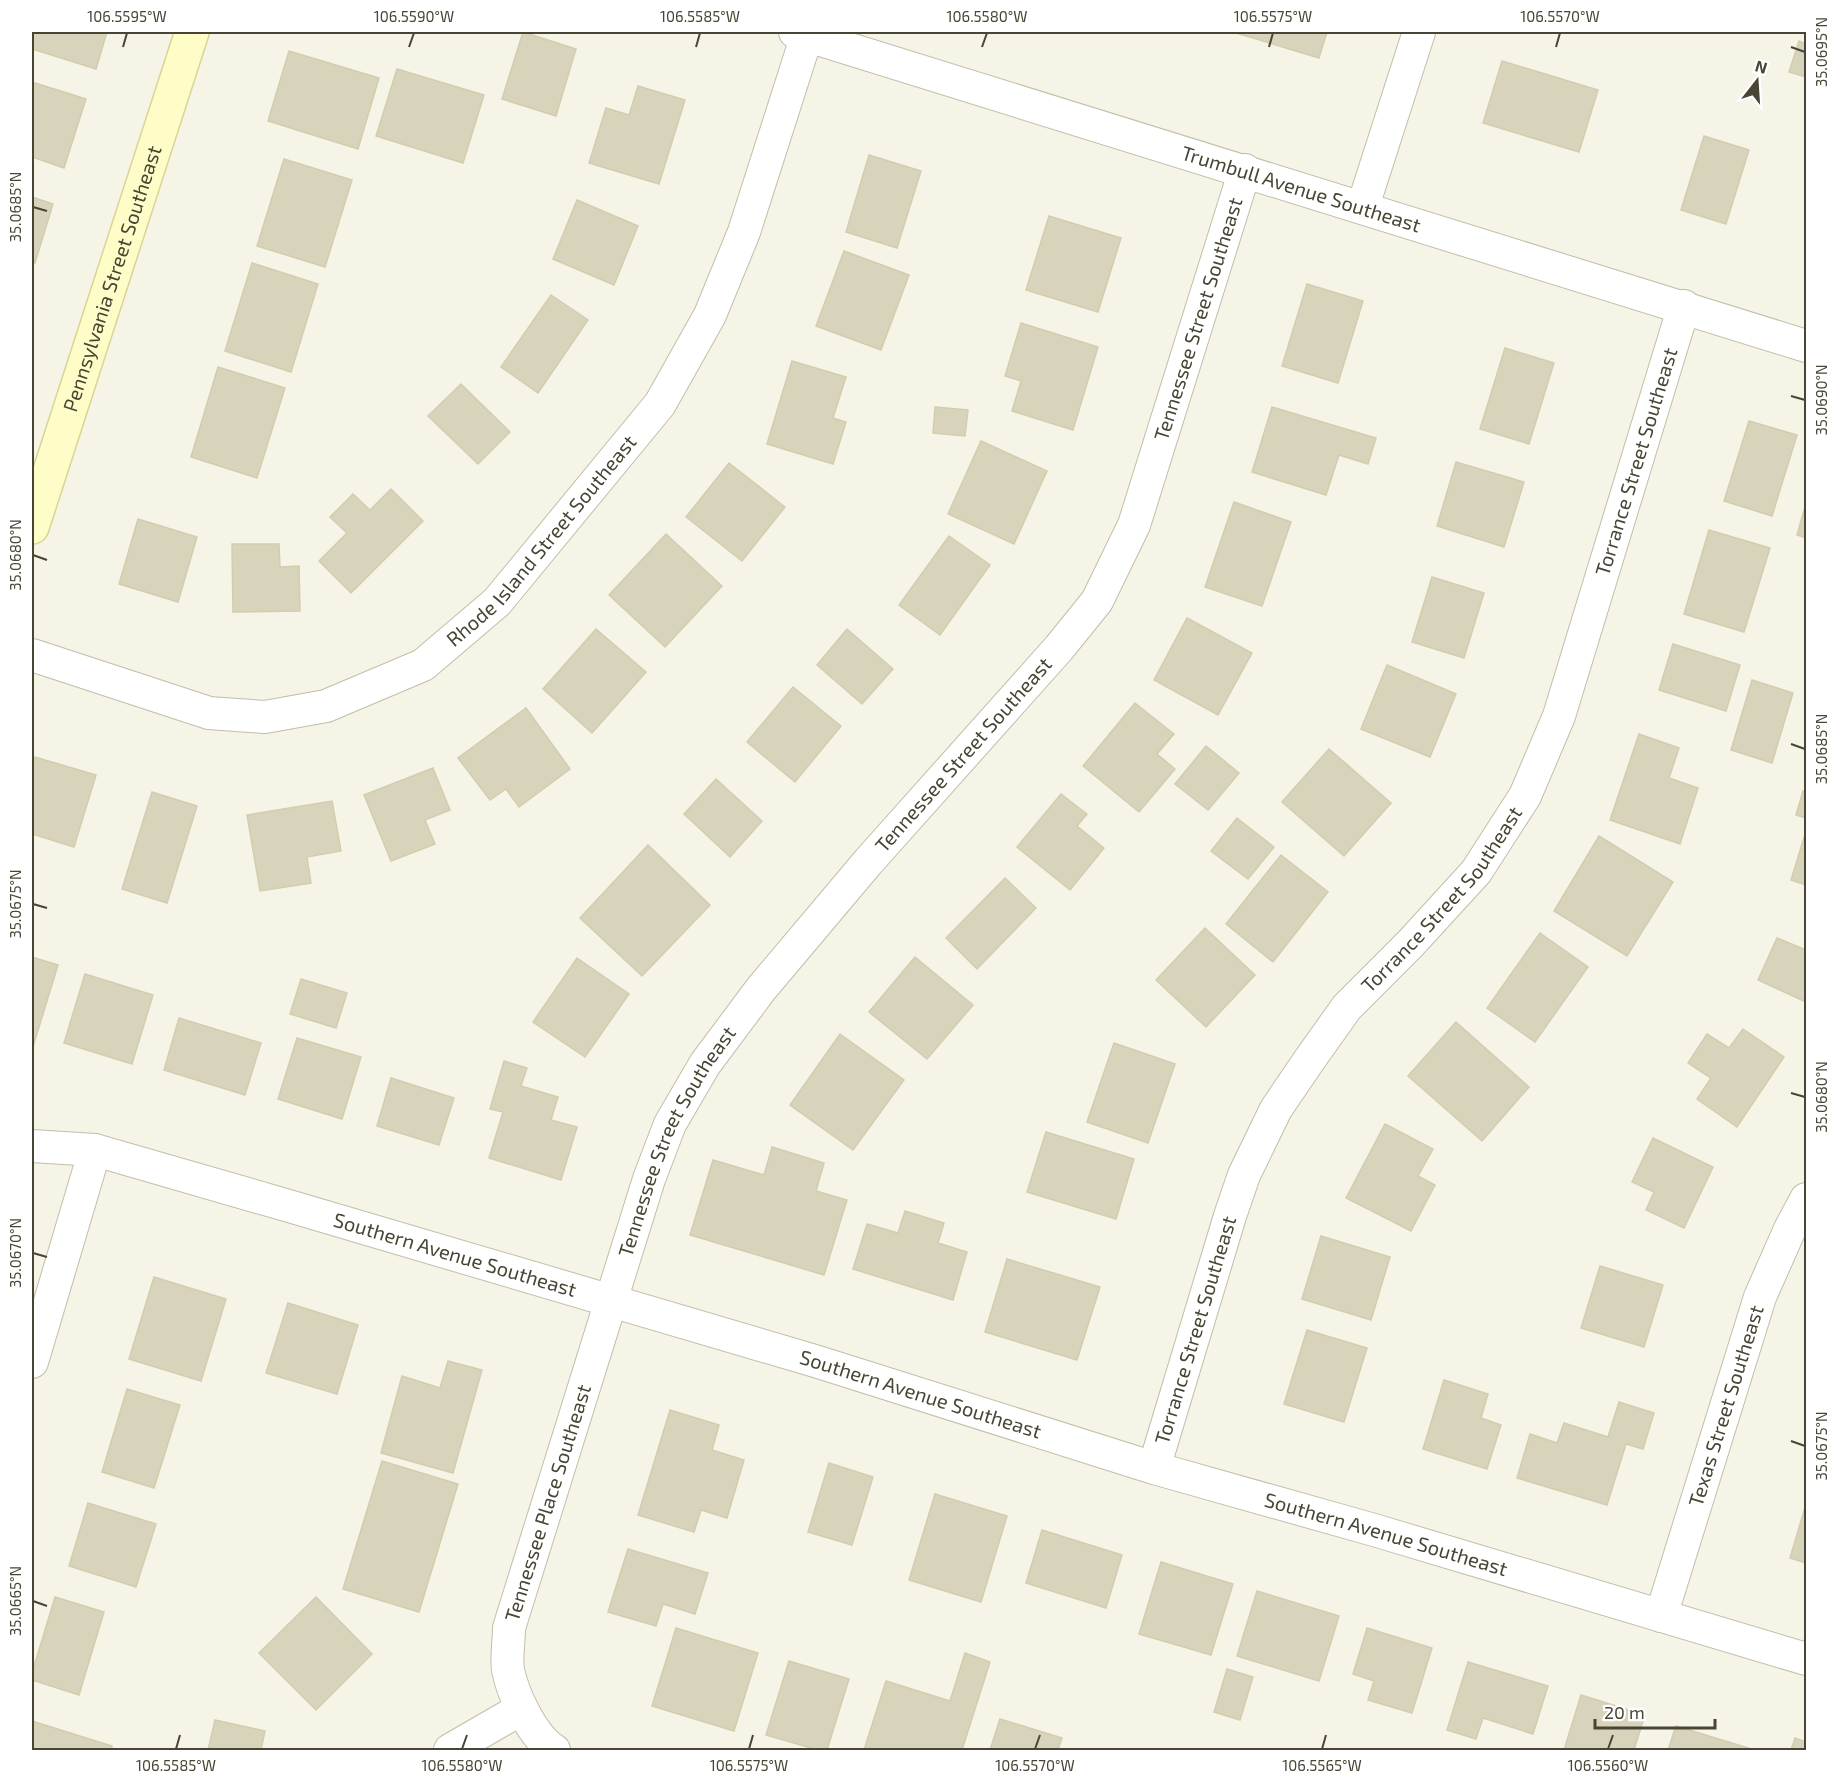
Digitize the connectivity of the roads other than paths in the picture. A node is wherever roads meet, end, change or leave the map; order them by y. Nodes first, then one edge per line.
1 (192, 32) edge
2 (1419, 32) edge
3 (803, 33) edge
4 (1245, 170) junction
5 (1362, 206) junction
6 (1684, 306) junction
7 (1806, 345) edge
8 (32, 527) edge
9 (32, 655) edge
10 (32, 1146) edge
11 (95, 1150) junction
12 (1806, 1199) edge
13 (611, 1300) junction
14 (32, 1362) edge
15 (1154, 1468) junction
16 (1661, 1616) junction
17 (1806, 1659) edge
18 (521, 1709) junction
19 (450, 1750) edge
20 (554, 1750) edge

1 - 8 street, Pennsylvania Street Southeast
2 - 5 street
3 - 4 street, Trumbull Avenue Southeast
3 - 9 street, Rhode Island Street Southeast
4 - 5 street, Trumbull Avenue Southeast
4 - 13 street, Tennessee Street Southeast
5 - 6 street, Trumbull Avenue Southeast
6 - 7 street, Trumbull Avenue Southeast
6 - 15 street, Torrance Street Southeast
10 - 11 street, Southern Avenue Southeast
11 - 13 street, Southern Avenue Southeast
11 - 14 street
12 - 16 street, Texas Street Southeast
13 - 15 street, Southern Avenue Southeast
13 - 18 street, Tennessee Place Southeast
15 - 16 street, Southern Avenue Southeast
16 - 17 street, Southern Avenue Southeast
18 - 19 street
18 - 20 street, Tennessee Place Southeast

